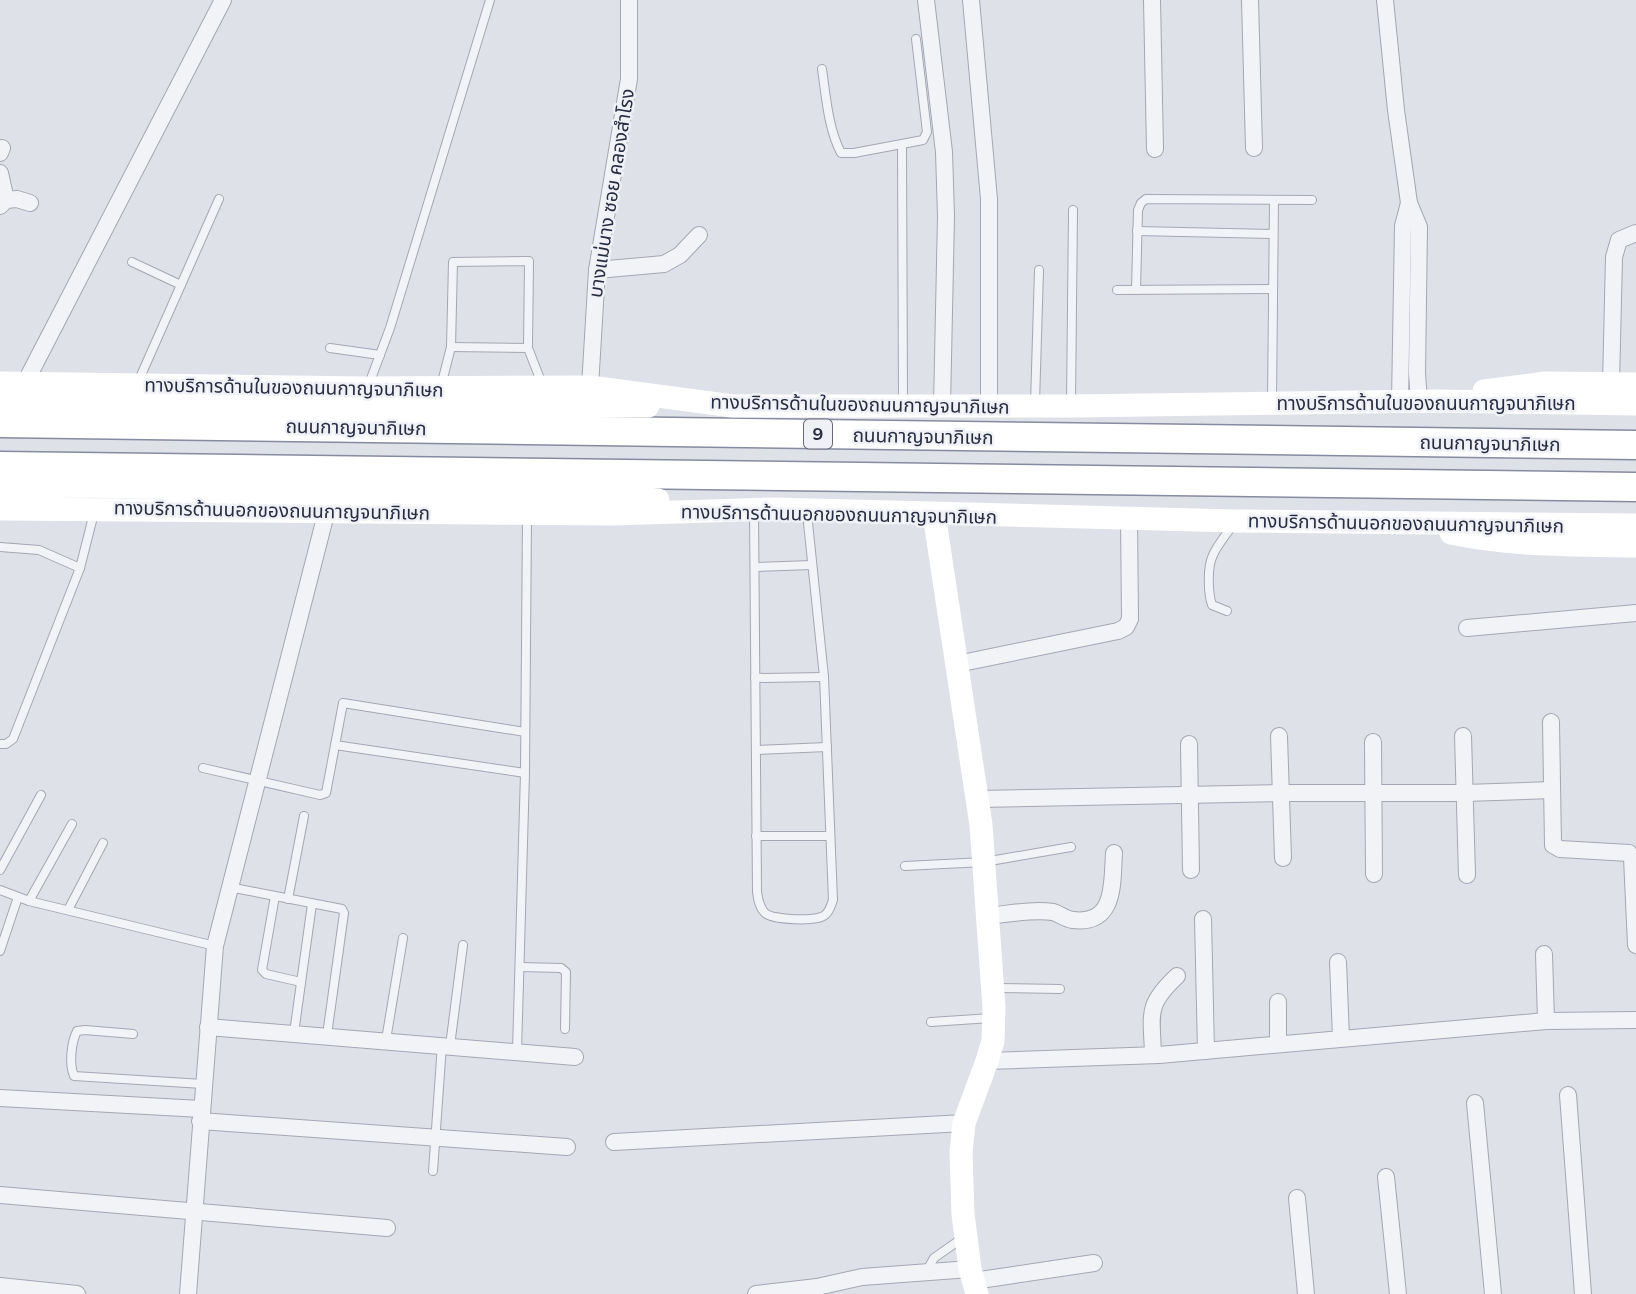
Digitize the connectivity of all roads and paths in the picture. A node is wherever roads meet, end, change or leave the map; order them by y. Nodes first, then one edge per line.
1 (223, 0) edge
2 (490, 0) edge
3 (629, 0) edge
4 (926, 0) edge
5 (971, 0) edge
6 (1152, 0) edge
7 (1250, 0) edge
8 (1385, 0) edge
9 (916, 39) dead end
10 (822, 69) dead end
11 (902, 144) junction
12 (1254, 148) dead end
13 (1156, 149) dead end
14 (0, 173) edge
15 (219, 199) dead end
16 (1274, 200) junction
17 (1312, 201) dead end
18 (3, 203) edge
19 (30, 203) dead end
20 (1073, 210) dead end
21 (1137, 231) junction
22 (1636, 233) edge
23 (1273, 234) junction
24 (699, 236) dead end
25 (132, 262) dead end
26 (597, 270) junction
27 (1039, 270) dead end
28 (181, 285) junction
29 (1272, 289) junction
30 (1117, 290) dead end
31 (1136, 290) junction
32 (330, 348) dead end
33 (451, 348) junction
34 (528, 348) junction
35 (380, 355) junction
36 (0, 383) edge
37 (25, 383) junction
38 (1611, 384) junction
39 (1636, 384) edge
40 (136, 385) junction
41 (544, 387) junction
42 (590, 387) junction
43 (368, 388) junction
44 (440, 389) junction
45 (0, 399) edge
46 (1417, 401) junction
47 (1272, 404) junction
48 (1636, 404) edge
49 (903, 405) junction
50 (942, 405) junction
51 (733, 406) junction
52 (989, 406) junction
53 (1035, 406) junction
54 (1071, 406) junction
55 (0, 423) edge
56 (1636, 445) edge
57 (0, 466) edge
58 (1636, 487) edge
59 (0, 488) edge
60 (95, 508) junction
61 (0, 509) edge
62 (327, 510) junction
63 (764, 510) junction
64 (807, 510) junction
65 (527, 513) junction
66 (934, 514) junction
67 (1129, 518) junction
68 (1235, 521) junction
69 (1395, 522) junction
70 (1636, 526) edge
71 (1636, 546) edge
72 (0, 547) edge
73 (812, 565) junction
74 (755, 567) junction
75 (80, 568) junction
76 (1227, 611) dead end
77 (1636, 613) edge
78 (1467, 628) dead end
79 (957, 664) junction
80 (824, 677) junction
81 (755, 678) junction
82 (1551, 722) dead end
83 (526, 732) junction
84 (1279, 736) dead end
85 (1463, 736) dead end
86 (1373, 742) dead end
87 (0, 744) edge
88 (1189, 744) dead end
89 (335, 745) junction
90 (827, 747) junction
91 (756, 750) junction
92 (203, 768) dead end
93 (525, 773) junction
94 (257, 781) junction
95 (1552, 790) junction
96 (1280, 793) junction
97 (1373, 793) junction
98 (1465, 793) junction
99 (41, 795) dead end
100 (1190, 796) junction
101 (978, 799) junction
102 (304, 816) dead end
103 (72, 824) dead end
104 (756, 836) junction
105 (830, 836) junction
106 (103, 843) dead end
107 (1071, 847) dead end
108 (1114, 853) dead end
109 (1283, 858) dead end
110 (984, 862) junction
111 (905, 866) dead end
112 (0, 870) edge
113 (1191, 870) dead end
114 (1374, 874) dead end
115 (1467, 876) dead end
116 (229, 887) junction
117 (0, 890) edge
118 (275, 896) junction
119 (18, 897) junction
120 (288, 899) junction
121 (29, 901) junction
122 (312, 904) junction
123 (68, 910) junction
124 (987, 916) junction
125 (1203, 919) dead end
126 (403, 938) dead end
127 (463, 945) dead end
128 (1636, 945) edge
129 (215, 946) junction
130 (0, 951) edge
131 (1544, 954) dead end
132 (1338, 962) dead end
133 (520, 967) junction
134 (1177, 976) dead end
135 (301, 982) junction
136 (992, 988) junction
137 (1060, 989) dead end
138 (1278, 1002) dead end
139 (994, 1018) junction
140 (1636, 1020) edge
141 (1546, 1021) junction
142 (932, 1022) dead end
143 (208, 1027) junction
144 (565, 1029) dead end
145 (294, 1033) junction
146 (133, 1034) dead end
147 (327, 1035) junction
148 (1341, 1038) junction
149 (386, 1040) junction
150 (1278, 1043) junction
151 (446, 1046) junction
152 (517, 1051) junction
153 (1206, 1051) junction
154 (1153, 1055) junction
155 (575, 1057) dead end
156 (988, 1061) junction
157 (203, 1083) junction
158 (1568, 1095) dead end
159 (0, 1098) edge
160 (1475, 1102) dead end
161 (200, 1115) junction
162 (964, 1123) junction
163 (435, 1139) junction
164 (614, 1142) dead end
165 (567, 1147) dead end
166 (433, 1171) dead end
167 (1386, 1177) dead end
168 (0, 1195) edge
169 (1297, 1198) dead end
170 (193, 1211) junction
171 (387, 1228) dead end
172 (966, 1235) junction
173 (1094, 1264) dead end
174 (926, 1272) junction
175 (973, 1282) edge
176 (0, 1286) edge
177 (77, 1294) edge
178 (188, 1294) edge
179 (756, 1294) edge
180 (1307, 1294) edge
181 (1398, 1294) edge
182 (1493, 1294) edge
183 (1583, 1294) edge

1 - 37 street
2 - 35 lane
3 - 26 street, บางแม่นาง ซอย คลองสำโรง
4 - 50 street
5 - 52 street
6 - 13 street
7 - 12 street
8 - 46 street
9 - 11 lane
10 - 11 lane
11 - 49 lane
14 - 18 street
15 - 28 lane
16 - 17 lane
16 - 21 lane
16 - 23 lane
18 - 19 street
20 - 54 lane
21 - 23 lane
21 - 31 lane
22 - 38 street
23 - 29 lane
24 - 26 street
25 - 28 lane
26 - 42 street, บางแม่นาง ซอย คลองสำโรง
27 - 53 lane
28 - 40 lane
29 - 31 lane
29 - 47 lane
30 - 31 lane
32 - 35 lane
33 - 34 lane
33 - 34 lane
33 - 44 lane
34 - 41 lane
35 - 43 lane
36 - 37 main road, ทางบริการด้านในของถนนกาญจนาภิเษก
37 - 40 main road, ทางบริการด้านในของถนนกาญจนาภิเษก
38 - 39 main road
38 - 46 main road
40 - 43 main road, ทางบริการด้านในของถนนกาญจนาภิเษก
41 - 42 main road, ทางบริการด้านในของถนนกาญจนาภิเษก
41 - 44 main road, ทางบริการด้านในของถนนกาญจนาภิเษก
42 - 51 main road, ทางบริการด้านในของถนนกาญจนาภิเษก
43 - 44 main road, ทางบริการด้านในของถนนกาญจนาภิเษก
45 - 51 main road
46 - 47 main road, ทางบริการด้านในของถนนกาญจนาภิเษก
46 - 48 main road, ทางบริการด้านในของถนนกาญจนาภิเษก
47 - 54 main road, ทางบริการด้านในของถนนกาญจนาภิเษก
49 - 50 main road, ทางบริการด้านในของถนนกาญจนาภิเษก
49 - 51 main road, ทางบริการด้านในของถนนกาญจนาภิเษก
50 - 52 main road, ทางบริการด้านในของถนนกาญจนาภิเษก
52 - 53 main road, ทางบริการด้านในของถนนกาญจนาภิเษก
53 - 54 main road, ทางบริการด้านในของถนนกาญจนาภิเษก
55 - 56 highway, ถนนกาญจนาภิเษก / 9
57 - 58 highway, 9
59 - 63 main road
60 - 61 main road, ทางบริการด้านนอกของถนนกาญจนาภิเษก
60 - 62 main road, ทางบริการด้านนอกของถนนกาญจนาภิเษก
60 - 75 lane
62 - 65 main road, ทางบริการด้านนอกของถนนกาญจนาภิเษก
62 - 94 street
63 - 64 main road, ทางบริการด้านนอกของถนนกาญจนาภิเษก
63 - 65 main road, ทางบริการด้านนอกของถนนกาญจนาภิเษก
63 - 74 lane
64 - 66 main road, ทางบริการด้านนอกของถนนกาญจนาภิเษก
64 - 73 lane
65 - 83 lane
66 - 67 main road, ทางบริการด้านนอกของถนนกาญจนาภิเษก
66 - 79 main road
67 - 68 main road, ทางบริการด้านนอกของถนนกาญจนาภิเษก
67 - 79 street
68 - 69 main road, ทางบริการด้านนอกของถนนกาญจนาภิเษก
68 - 76 lane
69 - 70 main road, ทางบริการด้านนอกของถนนกาญจนาภิเษก
69 - 71 main road
72 - 75 lane
73 - 74 lane
73 - 80 lane
74 - 81 lane
75 - 87 lane
77 - 78 street
79 - 101 main road
80 - 81 lane
80 - 90 lane
81 - 91 lane
82 - 95 street
83 - 89 lane
83 - 93 lane
84 - 96 street
85 - 98 street
86 - 97 street
88 - 100 street
89 - 93 lane
89 - 94 lane
90 - 91 lane
90 - 105 lane
91 - 104 lane
92 - 94 lane
93 - 133 lane
94 - 116 street
95 - 98 street
95 - 128 street
96 - 97 street
96 - 100 street
96 - 109 street
97 - 98 street
97 - 114 street
98 - 115 street
99 - 112 lane
100 - 101 street
100 - 113 street
101 - 110 main road
102 - 120 lane
103 - 121 lane
104 - 105 lane
104 - 105 lane
106 - 123 lane
107 - 110 lane
108 - 124 street
110 - 111 lane
110 - 124 main road
116 - 118 lane
116 - 129 street
117 - 119 lane
118 - 120 lane
118 - 135 lane
119 - 121 lane
119 - 130 lane
120 - 122 lane
121 - 123 lane
122 - 135 lane
122 - 147 lane
123 - 129 lane
124 - 136 main road
125 - 153 street
126 - 149 lane
127 - 151 lane
129 - 143 street
131 - 141 street
132 - 148 street
133 - 144 lane
133 - 152 lane
134 - 154 street
135 - 145 lane
136 - 137 lane
136 - 139 main road
138 - 150 street
139 - 142 lane
139 - 156 main road
140 - 141 street
141 - 148 street
143 - 145 street
143 - 157 street
145 - 147 street
146 - 157 lane
147 - 149 street
148 - 150 street
149 - 151 street
150 - 153 street
151 - 152 street
151 - 163 lane
152 - 155 street
153 - 154 street
154 - 156 street
156 - 162 main road
157 - 161 street
158 - 183 street
159 - 161 street
160 - 182 street
161 - 163 street
161 - 170 street
162 - 164 street
162 - 172 main road
163 - 165 street
163 - 166 lane
167 - 181 street
168 - 170 street
169 - 180 street
170 - 171 street
170 - 178 street
172 - 174 lane
172 - 175 main road
173 - 175 street
174 - 175 street
174 - 179 street
176 - 177 street

